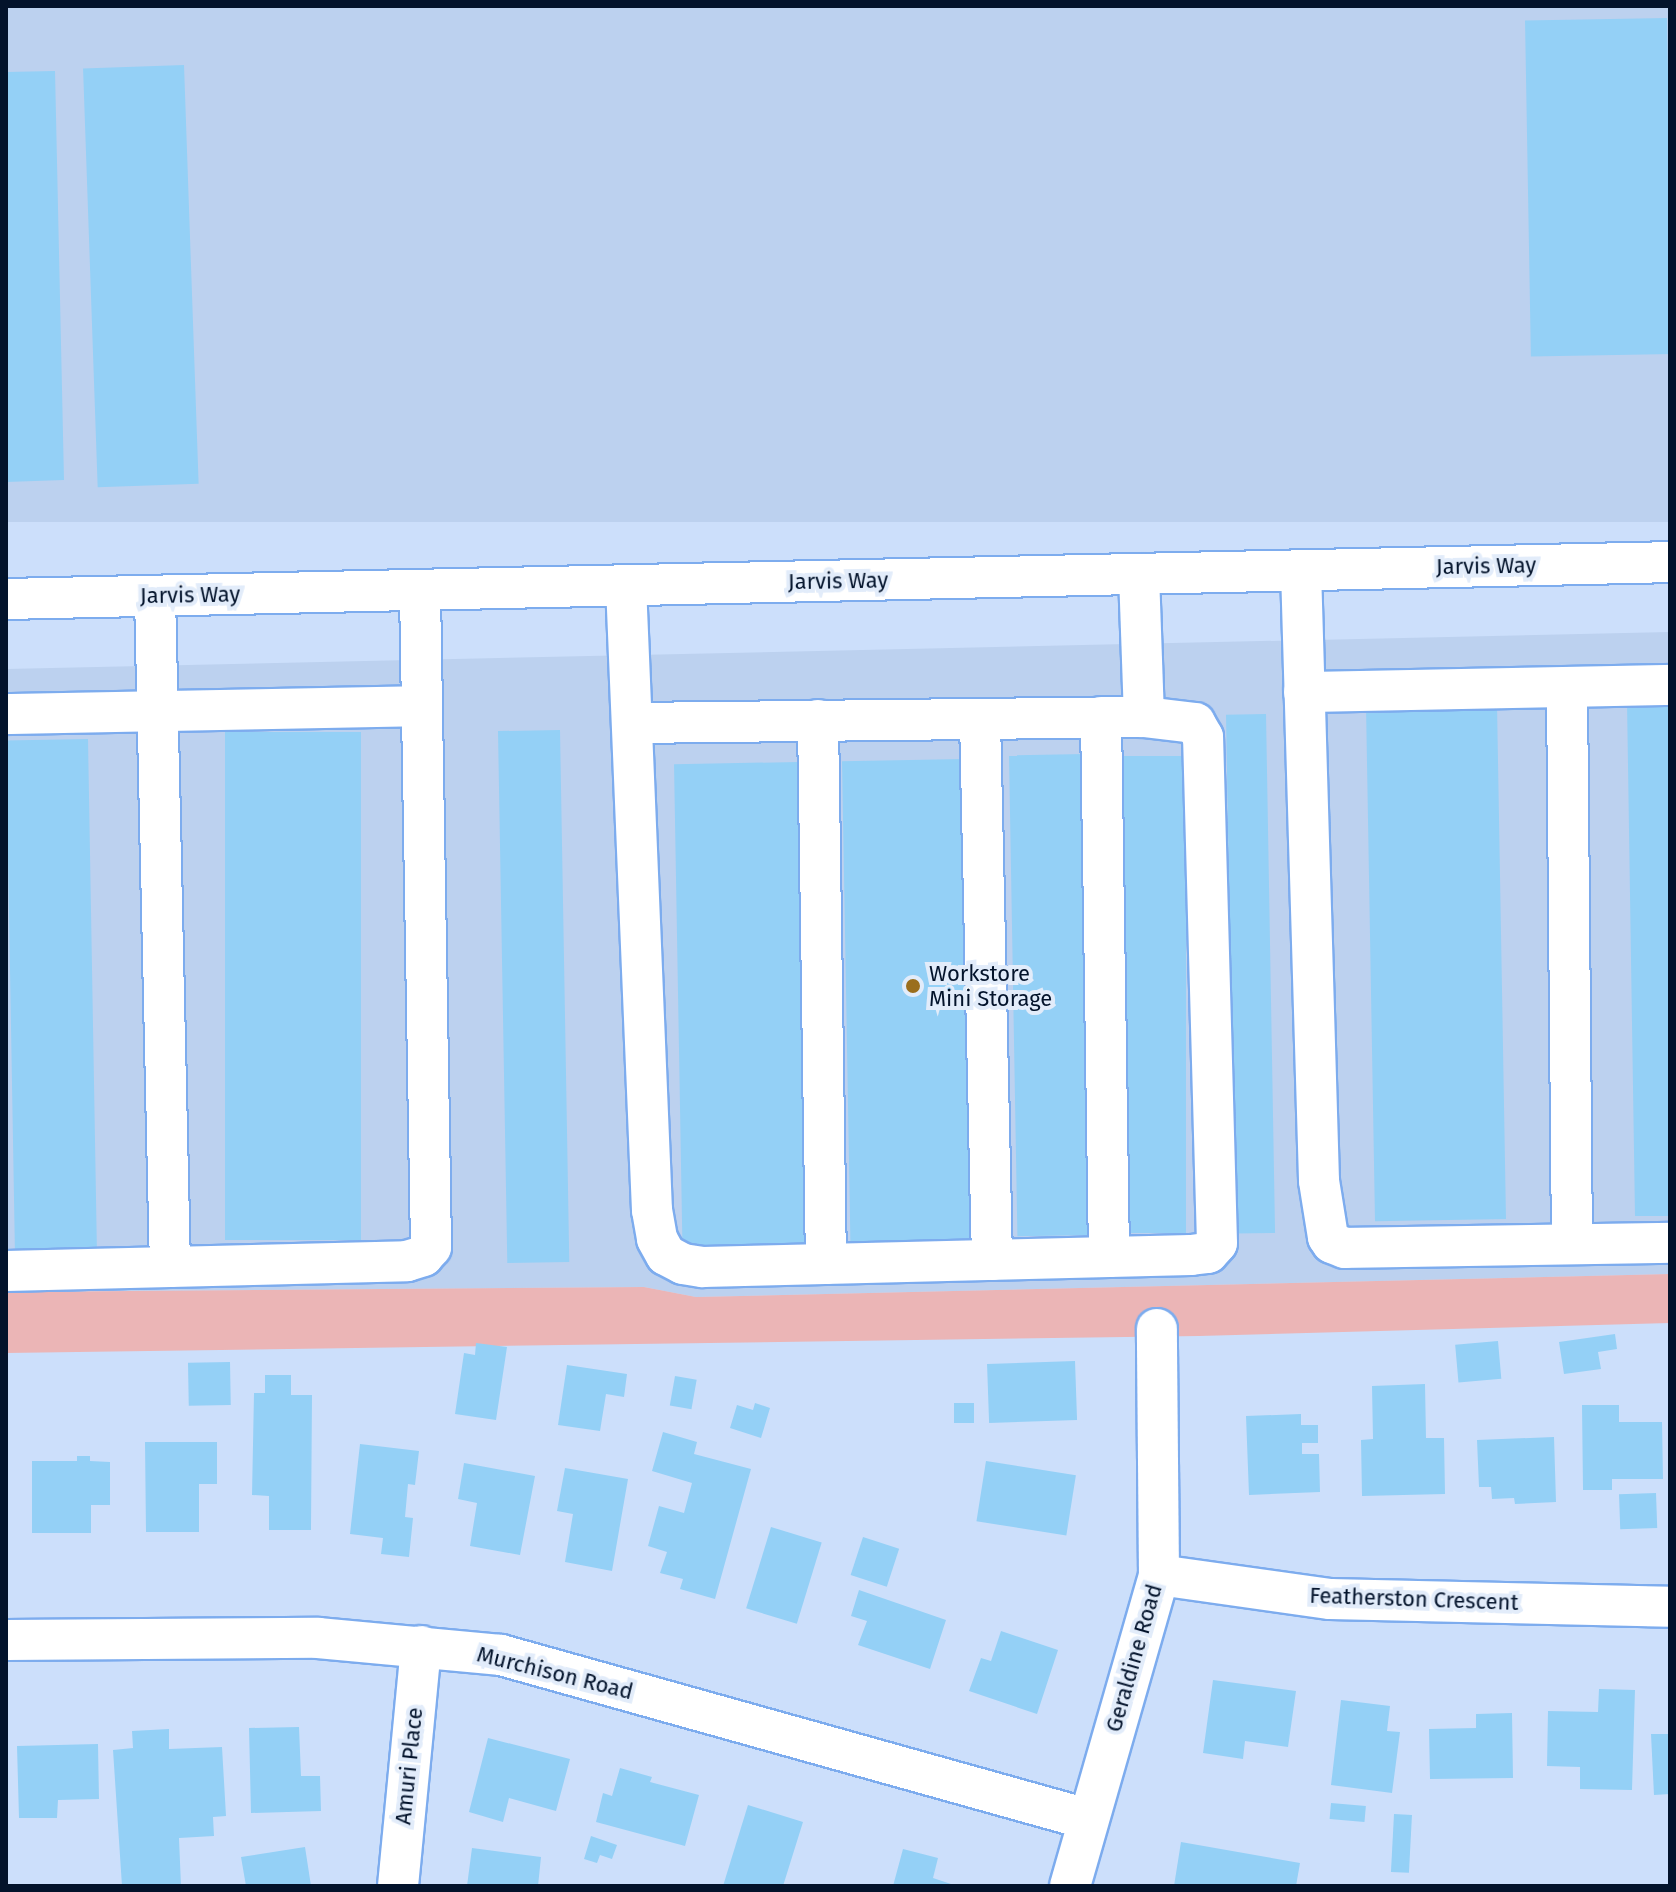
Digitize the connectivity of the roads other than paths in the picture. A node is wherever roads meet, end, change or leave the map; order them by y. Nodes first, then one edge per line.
1 (1670, 562) edge
2 (1301, 570) junction
3 (1139, 574) junction
4 (626, 585) junction
5 (420, 590) junction
6 (155, 596) junction
7 (6, 599) edge
8 (1670, 685) edge
9 (1567, 687) junction
10 (1304, 692) junction
11 (422, 706) junction
12 (157, 712) junction
13 (6, 714) edge
14 (1101, 717) junction
15 (1144, 717) junction
16 (980, 719) junction
17 (818, 720) junction
18 (632, 723) junction
19 (1670, 1243) edge
20 (1572, 1244) junction
21 (1109, 1257) junction
22 (992, 1260) junction
23 (826, 1264) junction
24 (170, 1267) junction
25 (6, 1271) edge
26 (1157, 1329) dead end
27 (1159, 1575) junction
28 (1670, 1607) edge
29 (6, 1640) edge
30 (421, 1646) junction
31 (1087, 1819) junction
32 (398, 1886) edge
33 (1070, 1886) edge

1 - 2 street, Jarvis Way
2 - 3 street, Jarvis Way
2 - 10 street
3 - 4 street, Jarvis Way
3 - 15 street
4 - 5 street, Jarvis Way
4 - 18 street
5 - 6 street, Jarvis Way
5 - 11 street
6 - 7 street, Jarvis Way
6 - 12 street
8 - 9 street
9 - 10 street
9 - 20 street
10 - 20 street
11 - 12 street
11 - 24 street
12 - 13 street
12 - 24 street
14 - 15 street
14 - 16 street
14 - 21 street
15 - 21 street
16 - 17 street
16 - 22 street
17 - 18 street
17 - 23 street
18 - 23 street
19 - 20 street
21 - 22 street
22 - 23 street
24 - 25 street
26 - 27 street, Geraldine Road
27 - 28 street, Featherston Crescent
27 - 31 street, Geraldine Road
29 - 30 street, Murchison Road
30 - 31 street, Murchison Road
30 - 32 street, Amuri Place
31 - 33 street, Geraldine Road

